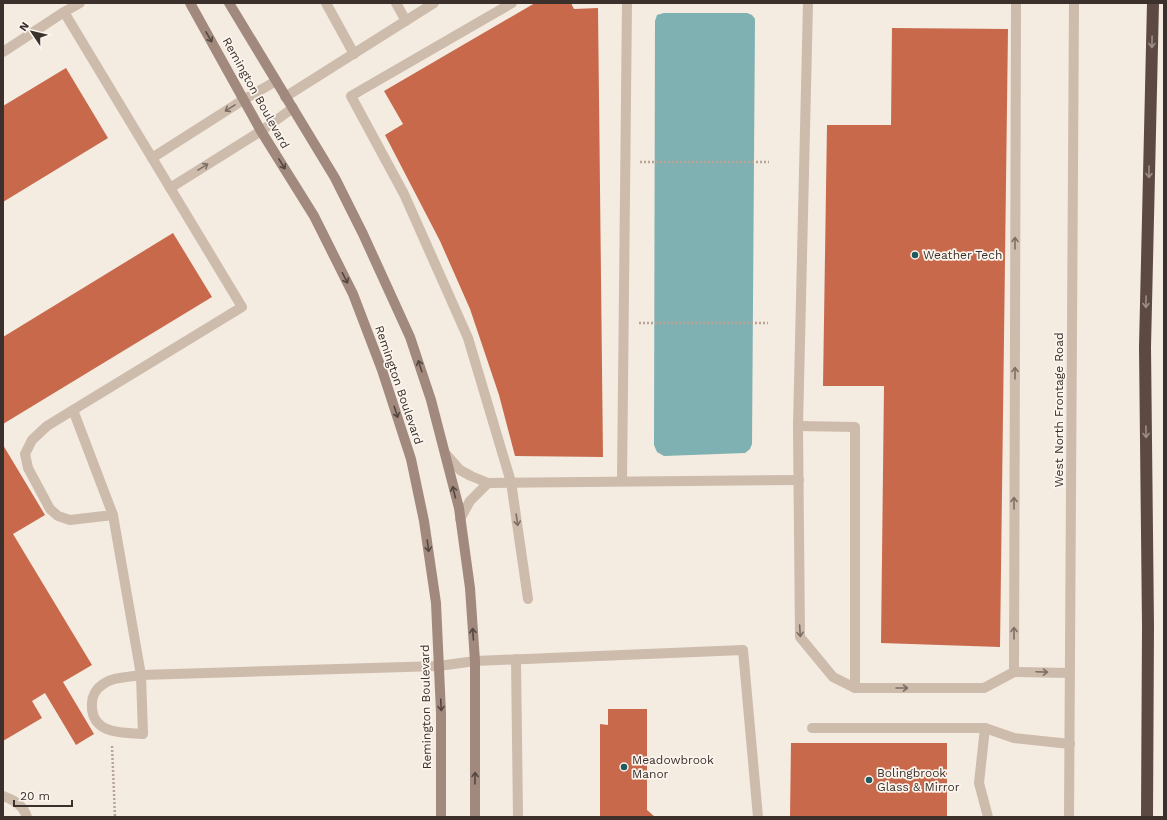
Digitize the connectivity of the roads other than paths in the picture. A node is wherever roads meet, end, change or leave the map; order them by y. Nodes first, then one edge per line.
1 (80, 3) edge
2 (190, 3) edge
3 (230, 3) edge
4 (326, 3) edge
5 (396, 3) edge
6 (434, 3) edge
7 (512, 3) edge
8 (627, 3) edge
9 (808, 3) edge
10 (1016, 3) edge
11 (1074, 3) edge
12 (1153, 3) edge
13 (64, 12) junction
14 (406, 21) junction
15 (3, 52) edge
16 (354, 54) junction
17 (276, 81) junction
18 (285, 97) junction
19 (243, 100) junction
20 (293, 108) junction
21 (261, 131) junction
22 (152, 158) junction
23 (170, 188) junction
24 (73, 410) junction
25 (798, 426) junction
26 (444, 453) junction
27 (799, 480) junction
28 (622, 481) junction
29 (511, 482) junction
30 (488, 483) junction
31 (113, 515) junction
32 (460, 519) junction
33 (528, 599) dead end
34 (516, 659) junction
35 (475, 661) junction
36 (439, 666) junction
37 (1014, 672) junction
38 (1070, 673) junction
39 (141, 675) junction
40 (855, 688) junction
41 (812, 728) dead end
42 (985, 728) junction
43 (1070, 744) junction
44 (3, 796) edge
45 (27, 817) edge
46 (441, 817) edge
47 (475, 817) edge
48 (518, 817) edge
49 (758, 817) edge
50 (988, 817) edge
51 (1069, 817) edge
52 (1147, 817) edge

1 - 13 street
2 -> 19 street, Remington Boulevard
3 - 17 street, Remington Boulevard
4 - 16 street
5 - 14 street
6 - 14 street
7 - 29 street
8 - 28 street
9 - 25 street
37 -> 10 street
11 - 38 street, West North Frontage Road
12 -> 52 highway
13 - 15 street
13 - 22 street
14 - 16 street
16 - 18 street
17 - 18 street, Remington Boulevard
17 - 19 street
18 - 20 street, Remington Boulevard
19 - 21 street, Remington Boulevard
19 -> 22 street
20 - 21 street
26 -> 20 street, Remington Boulevard
23 -> 21 street
21 -> 36 street, Remington Boulevard
22 - 23 street
23 - 24 street
24 - 31 street
24 - 31 street
25 - 27 street
25 - 40 street
26 - 30 street
32 -> 26 street, Remington Boulevard
27 - 28 street
27 -> 40 street
28 - 29 street
29 - 30 street
29 -> 33 street
30 - 32 street
31 - 39 street
35 -> 32 street, Remington Boulevard
34 - 35 street
34 - 48 street
34 - 49 street
35 - 36 street
47 -> 35 street, Remington Boulevard
36 - 39 street
36 -> 46 street, Remington Boulevard
37 -> 38 street
40 -> 37 street
38 - 43 street, West North Frontage Road
39 - 39 street
41 - 42 street
42 - 43 street
42 - 50 street
43 - 51 street, West North Frontage Road
44 - 45 street

